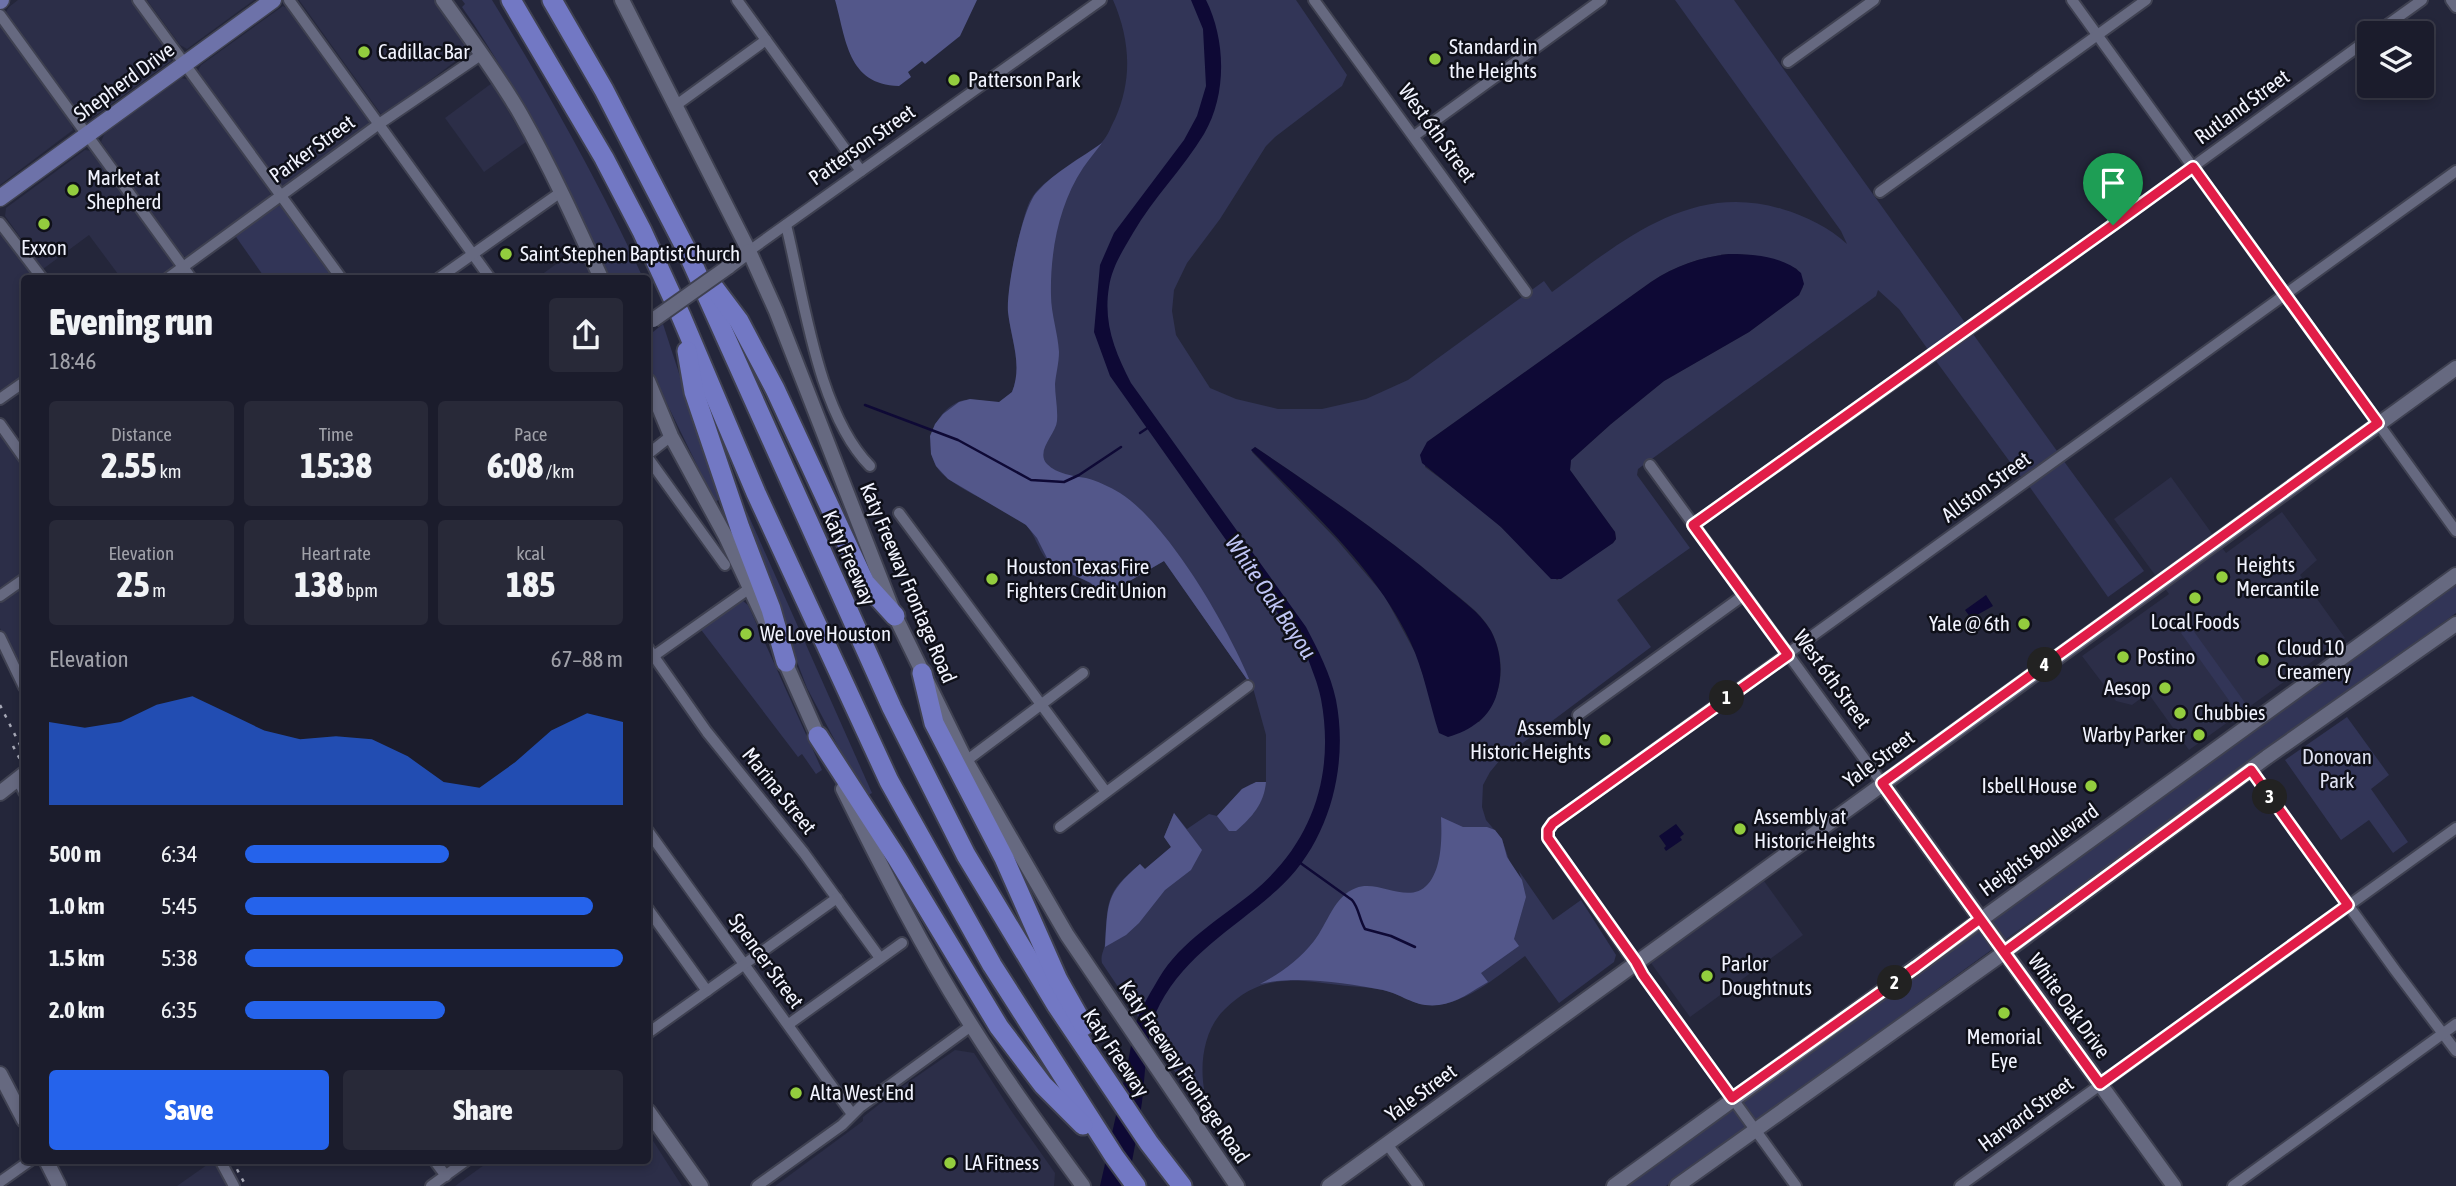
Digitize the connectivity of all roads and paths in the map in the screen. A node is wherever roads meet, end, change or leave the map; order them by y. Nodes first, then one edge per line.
1 (138, 0) edge
2 (272, 0) edge
3 (289, 0) edge
4 (443, 0) edge
5 (511, 0) edge
6 (552, 0) edge
7 (622, 0) edge
8 (737, 0) edge
9 (1101, 0) edge
10 (1314, 0) edge
11 (1601, 0) edge
12 (1874, 0) edge
13 (2072, 0) edge
14 (2147, 0) edge
15 (2422, 0) edge
16 (2451, 0) edge
17 (2456, 7) edge
18 (0, 15) edge
19 (2393, 21) edge
20 (2098, 36) junction
21 (766, 40) junction
22 (2357, 47) edge
23 (482, 54) junction
24 (1788, 62) dead end
25 (184, 64) junction
26 (675, 106) junction
27 (379, 124) junction
28 (87, 135) junction
29 (1414, 136) junction
30 (2193, 167) junction
31 (861, 171) junction
32 (2456, 172) edge
33 (561, 192) junction
34 (1881, 192) dead end
35 (281, 195) junction
36 (0, 198) edge
37 (0, 223) edge
38 (786, 225) junction
39 (686, 249) junction
40 (748, 251) junction
41 (473, 254) junction
42 (183, 267) junction
43 (40, 275) edge
44 (172, 275) edge
45 (189, 275) edge
46 (339, 275) edge
47 (443, 275) edge
48 (488, 275) edge
49 (600, 275) edge
50 (1526, 292) dead end
51 (2286, 296) junction
52 (681, 316) junction
53 (651, 321) edge
54 (2456, 368) edge
55 (21, 384) edge
56 (651, 388) edge
57 (0, 399) edge
58 (2378, 423) junction
59 (0, 424) edge
60 (671, 436) junction
61 (651, 453) edge
62 (21, 454) edge
63 (651, 460) edge
64 (1650, 465) dead end
65 (870, 466) dead end
66 (899, 513) dead end
67 (1693, 525) junction
68 (2456, 531) edge
69 (725, 565) dead end
70 (2456, 575) edge
71 (21, 581) edge
72 (750, 588) junction
73 (1744, 595) junction
74 (0, 596) edge
75 (895, 617) junction
76 (2456, 624) edge
77 (0, 637) edge
78 (651, 653) edge
79 (1788, 655) junction
80 (651, 657) edge
81 (786, 662) junction
82 (922, 673) junction
83 (1083, 673) dead end
84 (21, 681) edge
85 (1248, 686) dead end
86 (1042, 704) junction
87 (1578, 715) dead end
88 (818, 736) junction
89 (966, 761) junction
90 (2251, 770) junction
91 (1882, 783) junction
92 (21, 785) edge
93 (21, 786) edge
94 (1106, 792) junction
95 (0, 793) edge
96 (0, 802) edge
97 (1060, 827) dead end
98 (2456, 828) edge
99 (651, 835) edge
100 (837, 898) junction
101 (2348, 905) junction
102 (651, 913) edge
103 (1980, 919) junction
104 (902, 943) dead end
105 (2004, 952) junction
106 (880, 958) junction
107 (1636, 962) junction
108 (745, 964) junction
109 (707, 991) junction
110 (789, 1024) junction
111 (2456, 1024) edge
112 (971, 1026) junction
113 (651, 1031) edge
114 (2443, 1033) junction
115 (2456, 1051) edge
116 (0, 1074) edge
117 (2100, 1084) junction
118 (1732, 1098) junction
119 (21, 1114) edge
120 (852, 1114) junction
121 (651, 1115) edge
122 (1755, 1129) junction
123 (1149, 1143) junction
124 (1387, 1144) junction
125 (1114, 1156) junction
126 (25, 1164) edge
127 (48, 1164) edge
128 (222, 1164) edge
129 (437, 1164) edge
130 (462, 1164) edge
131 (446, 1176) junction
132 (0, 1182) edge
133 (60, 1186) edge
134 (234, 1186) edge
135 (431, 1186) edge
136 (701, 1186) edge
137 (757, 1186) edge
138 (1083, 1186) edge
139 (1136, 1186) edge
140 (1182, 1186) edge
141 (1237, 1186) edge
142 (1329, 1186) edge
143 (1418, 1186) edge
144 (1614, 1186) edge
145 (1677, 1186) edge
146 (1796, 1186) edge
147 (1960, 1186) edge
148 (2174, 1186) edge
149 (2233, 1186) edge

1 - 25 street
2 - 25 main road, Shepherd Drive
3 - 27 street
4 - 23 main road
5 - 52 highway
6 - 39 highway, Katy Freeway
7 - 26 main road, Katy Freeway Frontage Road
8 - 21 street
9 - 31 street, Patterson Street
10 - 29 street, West 6th Street
11 - 29 street
12 - 24 street
13 - 20 street
14 - 20 street
15 - 19 street
16 - 17 street
18 - 28 street
20 - 30 street
20 - 34 street
21 - 26 street
21 - 31 street
22 - 30 street, Rutland Street
23 - 27 street, Parker Street
23 - 33 main road
25 - 28 main road, Shepherd Drive
25 - 35 street
26 - 40 main road, Katy Freeway Frontage Road
27 - 35 street, Parker Street
27 - 41 street
28 - 36 main road, Shepherd Drive
28 - 42 street
29 - 50 street, West 6th Street
30 - 51 street
30 - 67 street, Rutland Street
31 - 38 street, Patterson Street
32 - 51 street, Allston Street
33 - 41 street
33 - 49 main road
35 - 42 street, Parker Street
35 - 46 street
37 - 43 street
38 - 40 street, Patterson Street
38 - 65 street
39 - 75 highway
39 - 123 highway, Katy Freeway
40 - 53 main road, Patterson Street, bridge
40 - 75 main road, Katy Freeway Frontage Road
41 - 47 street
41 - 48 street
42 - 44 street, Parker Street
42 - 45 street
51 - 58 street
51 - 79 street, Allston Street
52 - 81 highway
52 - 125 highway
54 - 58 main road, Yale Street
55 - 57 street
56 - 60 main road
58 - 68 street
58 - 91 main road, Yale Street
59 - 62 street
60 - 61 street
60 - 72 main road
63 - 69 street
64 - 67 street, West 6th Street
66 - 86 street
67 - 73 street, West 6th Street
70 - 103 main road, Heights Boulevard
71 - 74 street
72 - 78 street
72 - 81 main road
73 - 79 street, West 6th Street
73 - 87 street
75 - 82 main road, Katy Freeway Frontage Road
76 - 90 main road
77 - 84 street
79 - 91 street, West 6th Street
79 - 107 street, Allston Street
80 - 100 street, Marina Street
81 - 88 main road
82 - 89 main road, Katy Freeway Frontage Road
82 - 123 highway
83 - 86 street
85 - 94 street
86 - 89 street
86 - 94 street
88 - 112 main road
88 - 125 highway
89 - 141 main road, Katy Freeway Frontage Road
90 - 101 street
90 - 105 main road
91 - 103 main road, West 6th Street
91 - 107 main road, Yale Street
92 - 95 main road
93 - 96 main road
94 - 97 street
98 - 101 street, Harvard Street
99 - 108 street, Spencer Street
100 - 106 street, Marina Street
100 - 108 street
101 - 114 street
101 - 117 street, Harvard Street
102 - 109 street
103 - 105 main road, West 6th Street
103 - 118 main road, Heights Boulevard
104 - 106 street
105 - 117 main road, White Oak Drive
105 - 122 main road
106 - 110 street
107 - 118 street
107 - 124 main road, Yale Street
108 - 109 street
108 - 110 street, Spencer Street
109 - 113 street
110 - 120 street, Spencer Street
111 - 114 street
112 - 120 street
112 - 138 main road
114 - 115 street
114 - 149 street
116 - 119 main road
117 - 147 street, Harvard Street
117 - 148 main road, White Oak Drive
118 - 122 street
118 - 144 main road, Heights Boulevard
120 - 137 street
121 - 136 main road
122 - 145 main road
122 - 146 street
123 - 140 highway, Katy Freeway
124 - 142 main road, Yale Street
124 - 143 street
125 - 139 highway
126 - 132 street
127 - 133 main road
128 - 134 street
129 - 131 street
130 - 131 street
131 - 135 street

